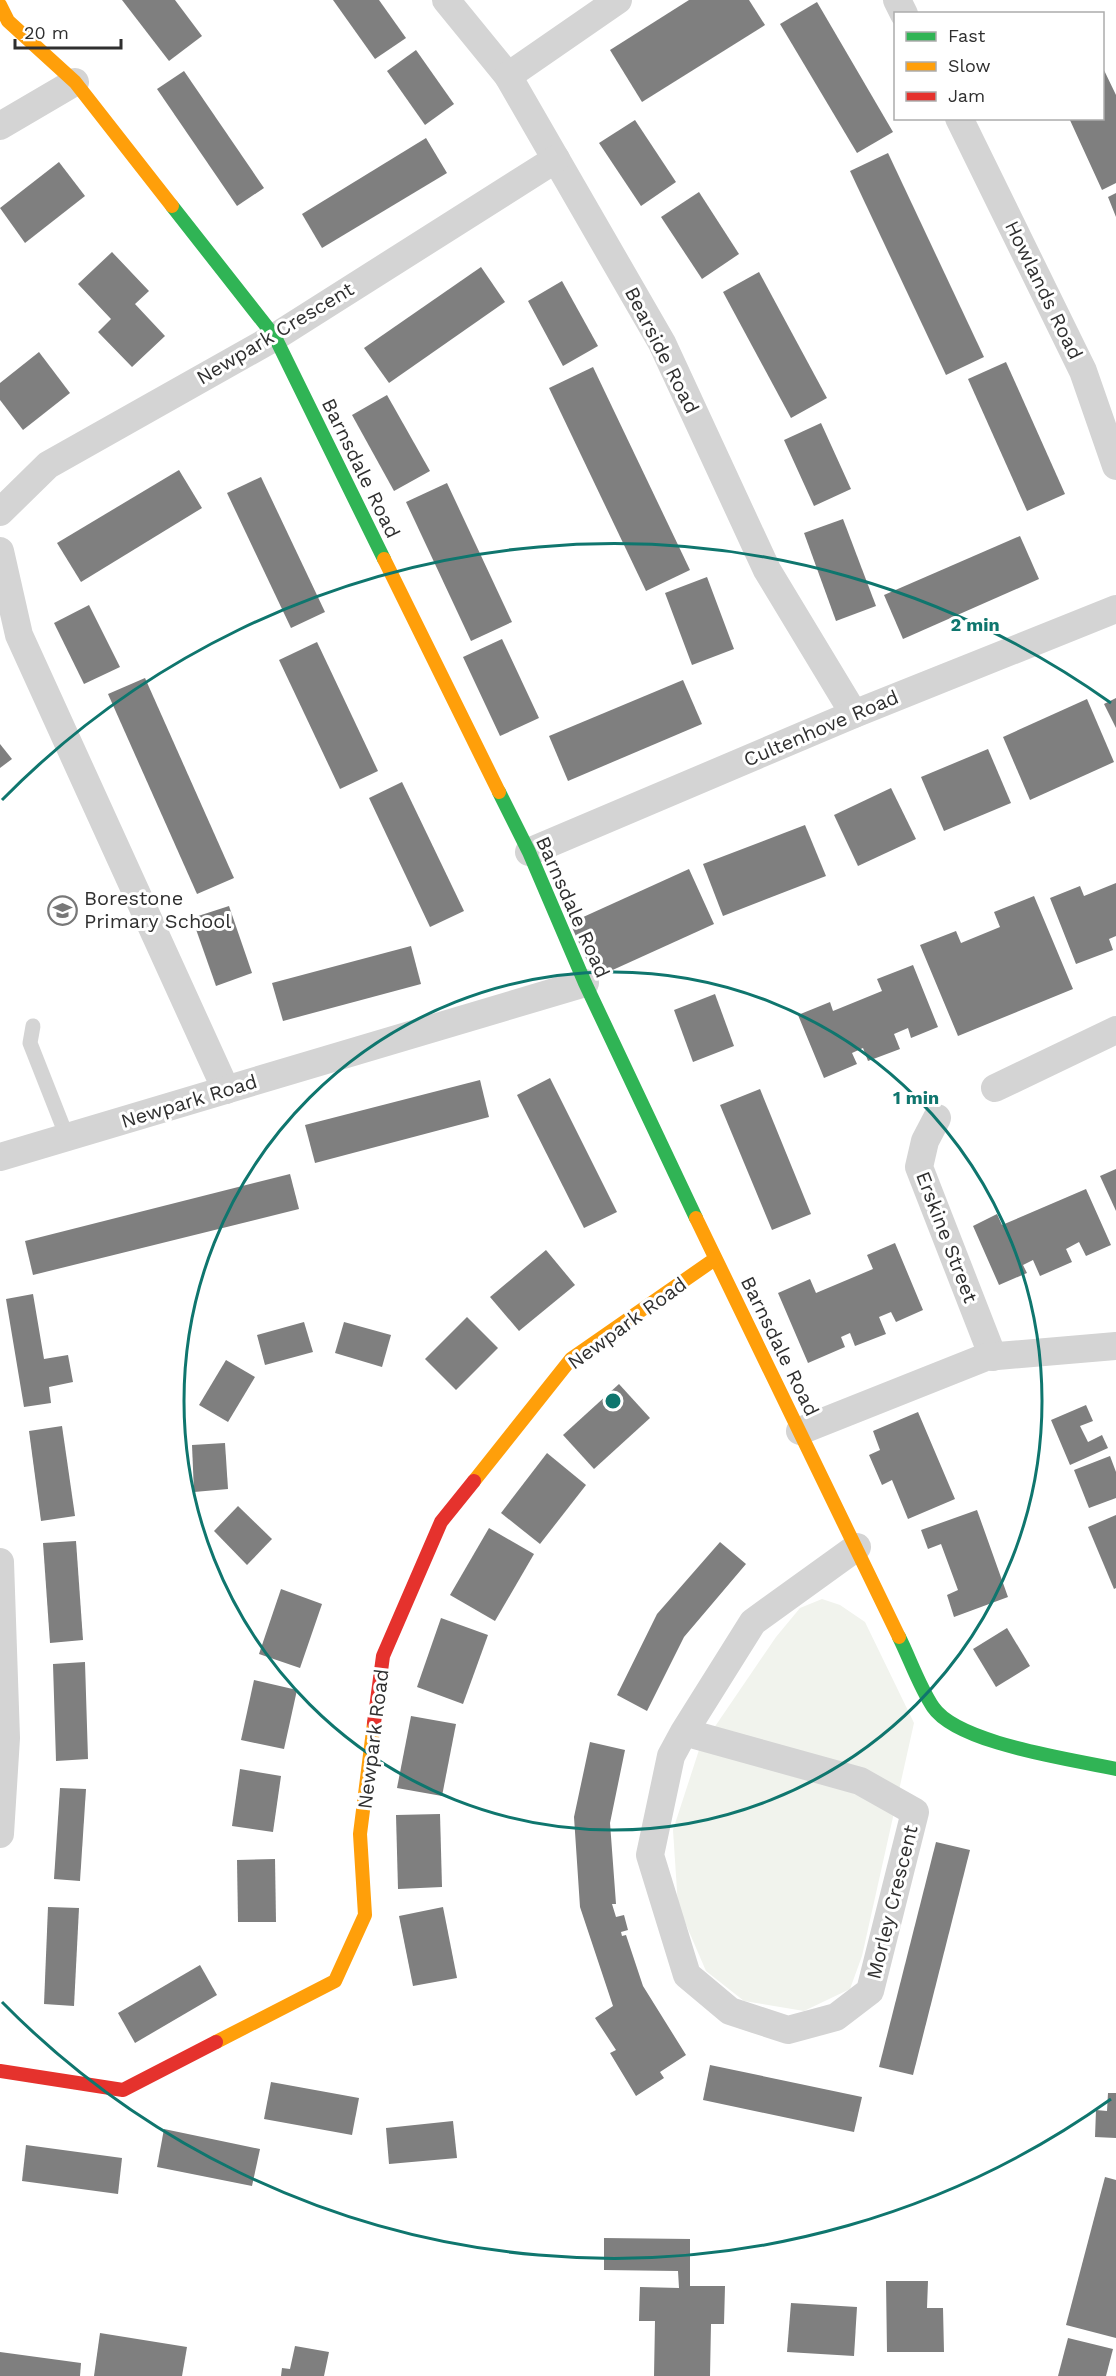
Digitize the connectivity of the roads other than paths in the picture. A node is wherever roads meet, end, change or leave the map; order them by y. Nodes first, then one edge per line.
1 (446, 0) edge
2 (618, 0) edge
3 (0, 5) edge
4 (508, 76) junction
5 (75, 82) junction
6 (960, 120) edge
7 (0, 126) edge
8 (556, 159) junction
9 (275, 336) junction
10 (1116, 466) edge
11 (0, 512) edge
12 (0, 551) edge
13 (1116, 609) edge
14 (854, 714) junction
15 (529, 852) junction
16 (585, 983) junction
17 (33, 1026) dead end
18 (1116, 1030) edge
19 (994, 1088) dead end
20 (226, 1090) junction
21 (937, 1118) dead end
22 (67, 1137) junction
23 (0, 1157) edge
24 (715, 1259) junction
25 (1116, 1346) edge
26 (993, 1357) junction
27 (800, 1431) junction
28 (857, 1547) junction
29 (0, 1562) edge
30 (684, 1732) junction
31 (1116, 1769) edge
32 (0, 1834) edge
33 (0, 2071) edge

1 - 4 street, Bearside Road
2 - 4 street
3 - 5 street, Barnsdale Road
4 - 8 street, Bearside Road
5 - 7 street
5 - 9 street, Barnsdale Road
6 - 10 street, Howlands Road
8 - 9 street, Newpark Crescent
8 - 14 street, Bearside Road
9 - 11 street, Newpark Crescent
9 - 15 street, Barnsdale Road
12 - 20 street
13 - 14 street, Cultenhove Road
14 - 15 street, Cultenhove Road
15 - 16 street, Barnsdale Road
16 - 20 street, Newpark Road
16 - 24 street, Barnsdale Road
17 - 22 lane
18 - 19 street
20 - 22 street, Newpark Road
21 - 26 street, Erskine Street
22 - 23 street, Newpark Road
24 - 27 street, Barnsdale Road
24 - 33 street, Newpark Road
25 - 26 street
26 - 27 street
27 - 28 street, Barnsdale Road
28 - 30 street, Morley Crescent
28 - 31 street, Barnsdale Road
29 - 32 street
30 - 30 street, Morley Crescent

